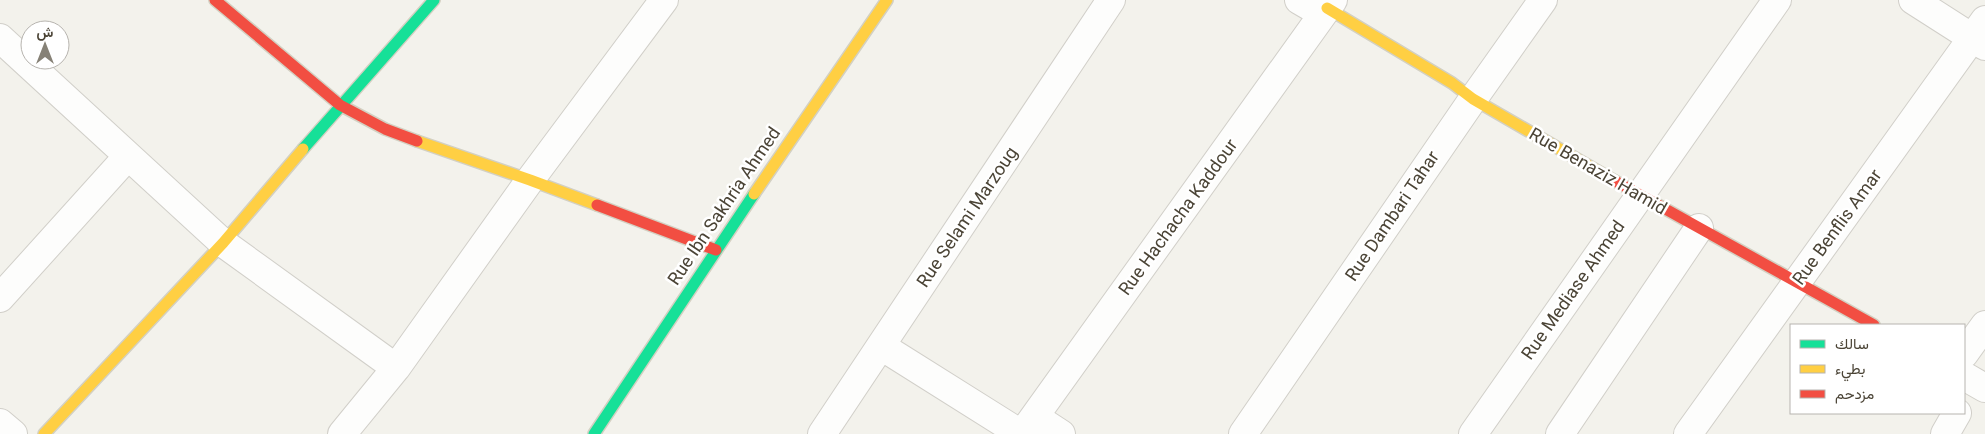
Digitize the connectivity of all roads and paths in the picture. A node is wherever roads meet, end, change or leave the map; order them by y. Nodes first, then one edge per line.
1 (215, 0) edge
2 (434, 0) edge
3 (664, 0) edge
4 (887, 0) edge
5 (1111, 0) edge
6 (1299, 0) edge
7 (1543, 0) edge
8 (1777, 0) edge
9 (1913, 0) edge
10 (1328, 7) edge
11 (1981, 34) edge
12 (0, 38) edge
13 (1473, 99) junction
14 (340, 105) junction
15 (128, 156) junction
16 (530, 180) junction
17 (1639, 195) junction
18 (1699, 228) junction
19 (223, 243) junction
20 (716, 250) junction
21 (1797, 282) junction
22 (0, 298) edge
23 (1872, 324) edge
24 (1985, 325) edge
25 (881, 346) junction
26 (1965, 353) edge
27 (396, 368) junction
28 (1956, 414) edge
29 (0, 423) edge
30 (1026, 428) edge
31 (1693, 432) edge
32 (13, 434) edge
33 (44, 434) edge
34 (342, 434) edge
35 (594, 434) edge
36 (822, 434) edge
37 (1061, 434) edge
38 (1243, 434) edge
39 (1473, 434) edge
40 (1560, 434) edge
41 (1945, 434) edge

1 - 14 street
2 - 14 street
3 - 16 street
4 - 20 street, Rue Ibn Sakhria Ahmed
5 - 25 street, Rue Selami Marzoug
6 - 10 street, Rue Benaziz Hamid
7 - 13 street, Rue Dambari Tahar
8 - 17 street, Rue Mediase Ahmed
9 - 11 street
10 - 13 street, Rue Benaziz Hamid
10 - 30 street, Rue Hachacha Kaddour
11 - 21 street, Rue Benflis Amar
12 - 15 street
13 - 17 street, Rue Benaziz Hamid
13 - 38 street, Rue Dambari Tahar
14 - 16 street
14 - 19 street
15 - 19 street
15 - 22 street
16 - 20 street
16 - 27 street
17 - 18 street, Rue Benaziz Hamid
17 - 39 street, Rue Mediase Ahmed
18 - 21 street, Rue Benaziz Hamid
18 - 40 street
19 - 27 street
19 - 33 street
20 - 35 street, Rue Ibn Sakhria Ahmed
21 - 23 street, Rue Benaziz Hamid
21 - 31 street, Rue Benflis Amar
24 - 26 street
25 - 30 street
25 - 36 street, Rue Selami Marzoug
27 - 34 street
28 - 41 street
29 - 32 street
30 - 37 street

